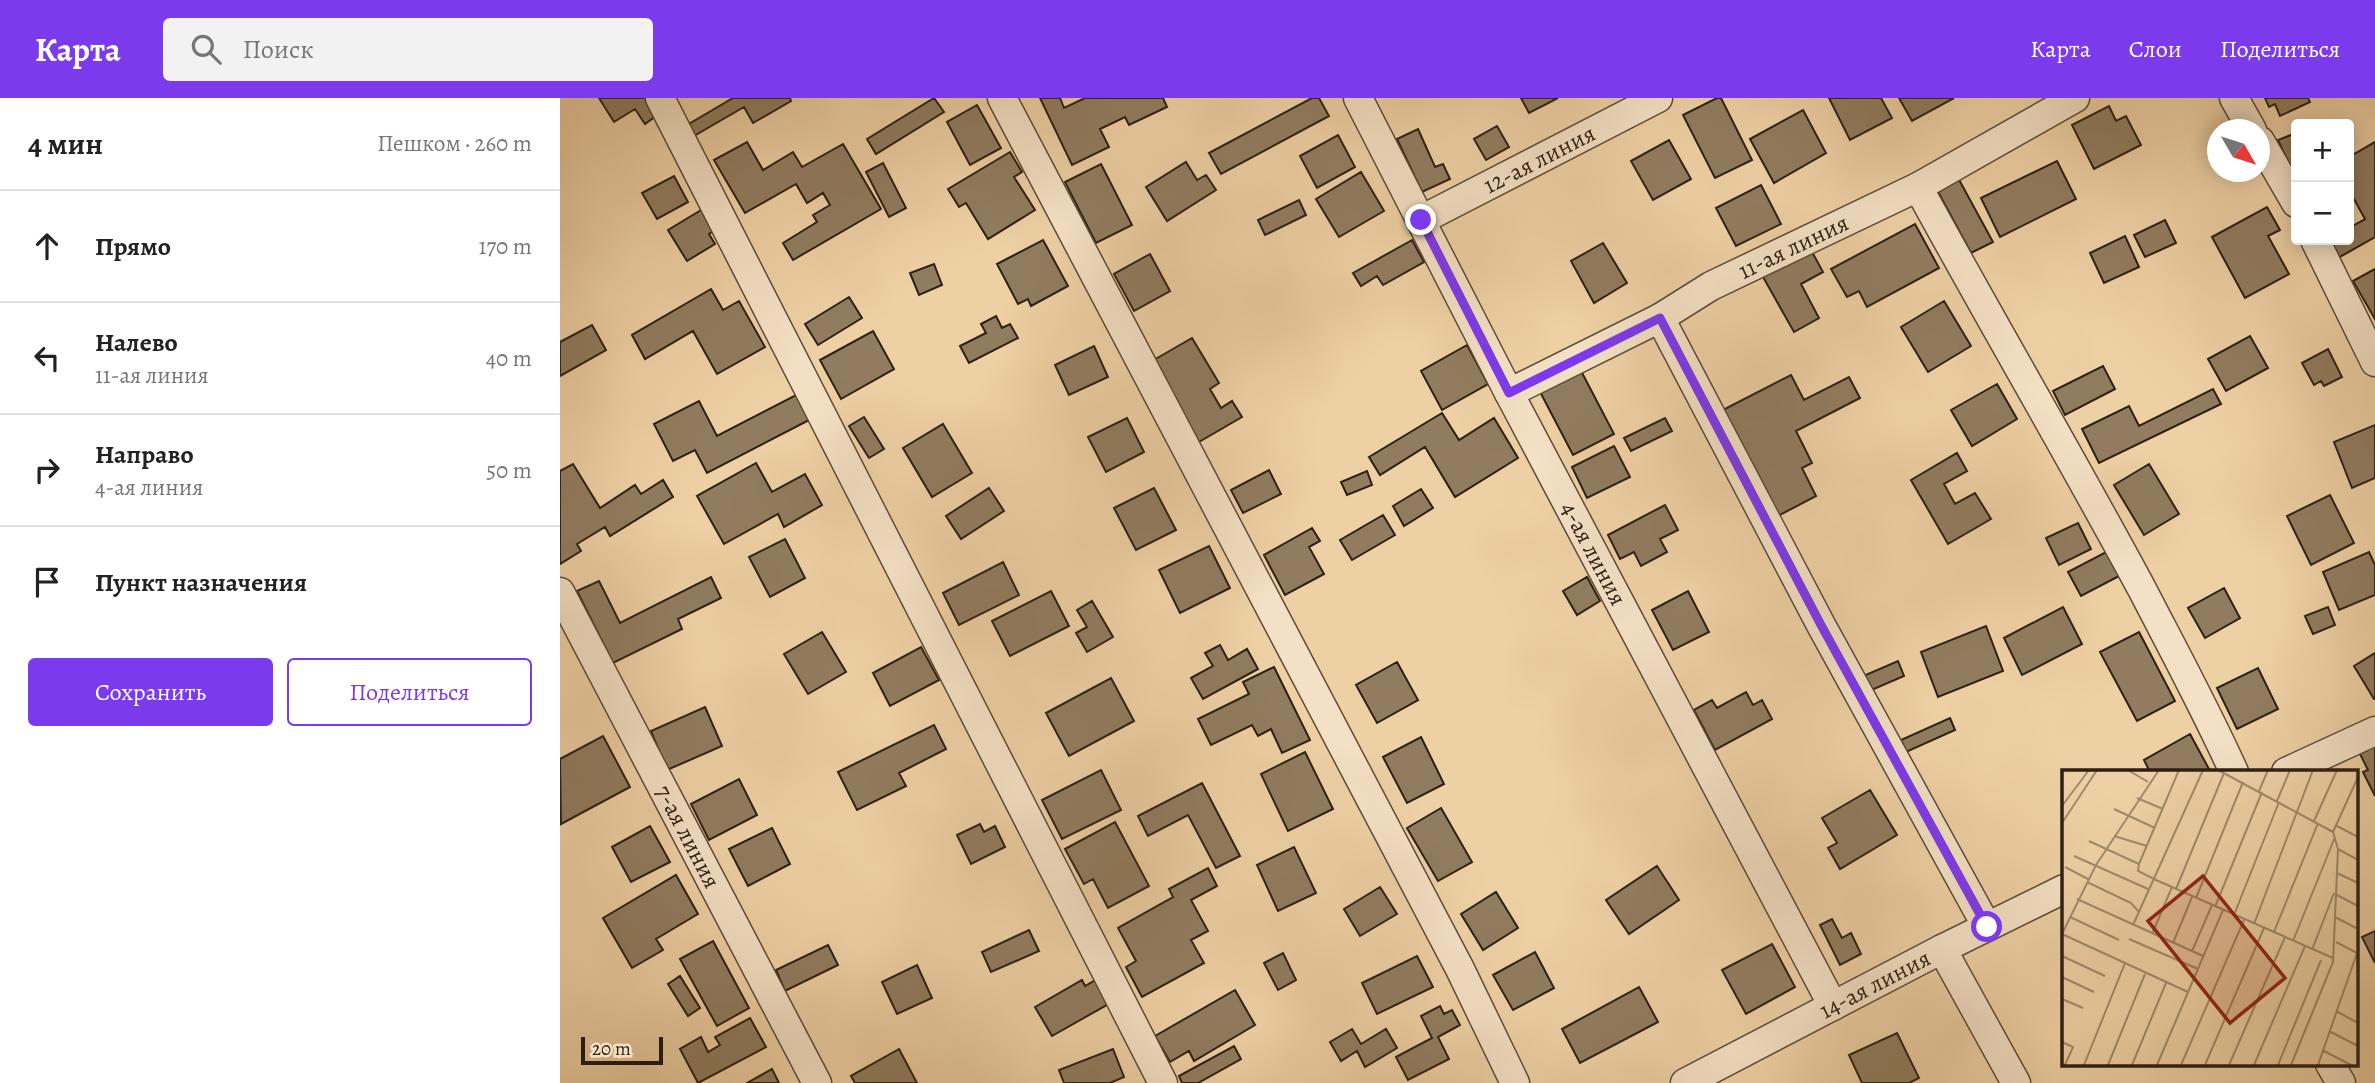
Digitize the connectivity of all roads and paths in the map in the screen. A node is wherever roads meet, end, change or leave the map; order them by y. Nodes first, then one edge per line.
1 (660, 98) edge
2 (1002, 98) edge
3 (1358, 98) edge
4 (1658, 98) edge
5 (2075, 98) edge
6 (2234, 98) edge
7 (2246, 119) edge
8 (2270, 159) edge
9 (1918, 187) junction
10 (2291, 195) edge
11 (1421, 220) junction
12 (2317, 245) edge
13 (1660, 318) junction
14 (2375, 362) edge
15 (1509, 393) junction
16 (560, 592) edge
17 (2375, 731) edge
18 (2233, 770) edge
19 (2290, 770) edge
20 (2062, 890) edge
21 (1987, 927) junction
22 (1942, 949) junction
23 (1833, 1006) junction
24 (2331, 1066) edge
25 (817, 1083) edge
26 (1163, 1083) edge
27 (1515, 1083) edge
28 (1685, 1083) edge
29 (2016, 1083) edge
30 (2341, 1083) edge

1 - 26 street
2 - 27 street
3 - 11 street, 4-ая линия
4 - 11 street, 12-ая линия
5 - 9 street, 11-ая линия
6 - 7 street
8 - 10 street
9 - 13 street, 11-ая линия
9 - 18 street
11 - 15 street, 4-ая линия
12 - 14 street
13 - 15 street, 11-ая линия
13 - 21 street
15 - 23 street, 4-ая линия
16 - 25 street, 7-ая линия
17 - 19 street
20 - 21 street, 14-ая линия
21 - 22 street, 14-ая линия
22 - 23 street, 14-ая линия
22 - 29 street
23 - 28 street, 14-ая линия
24 - 30 street

